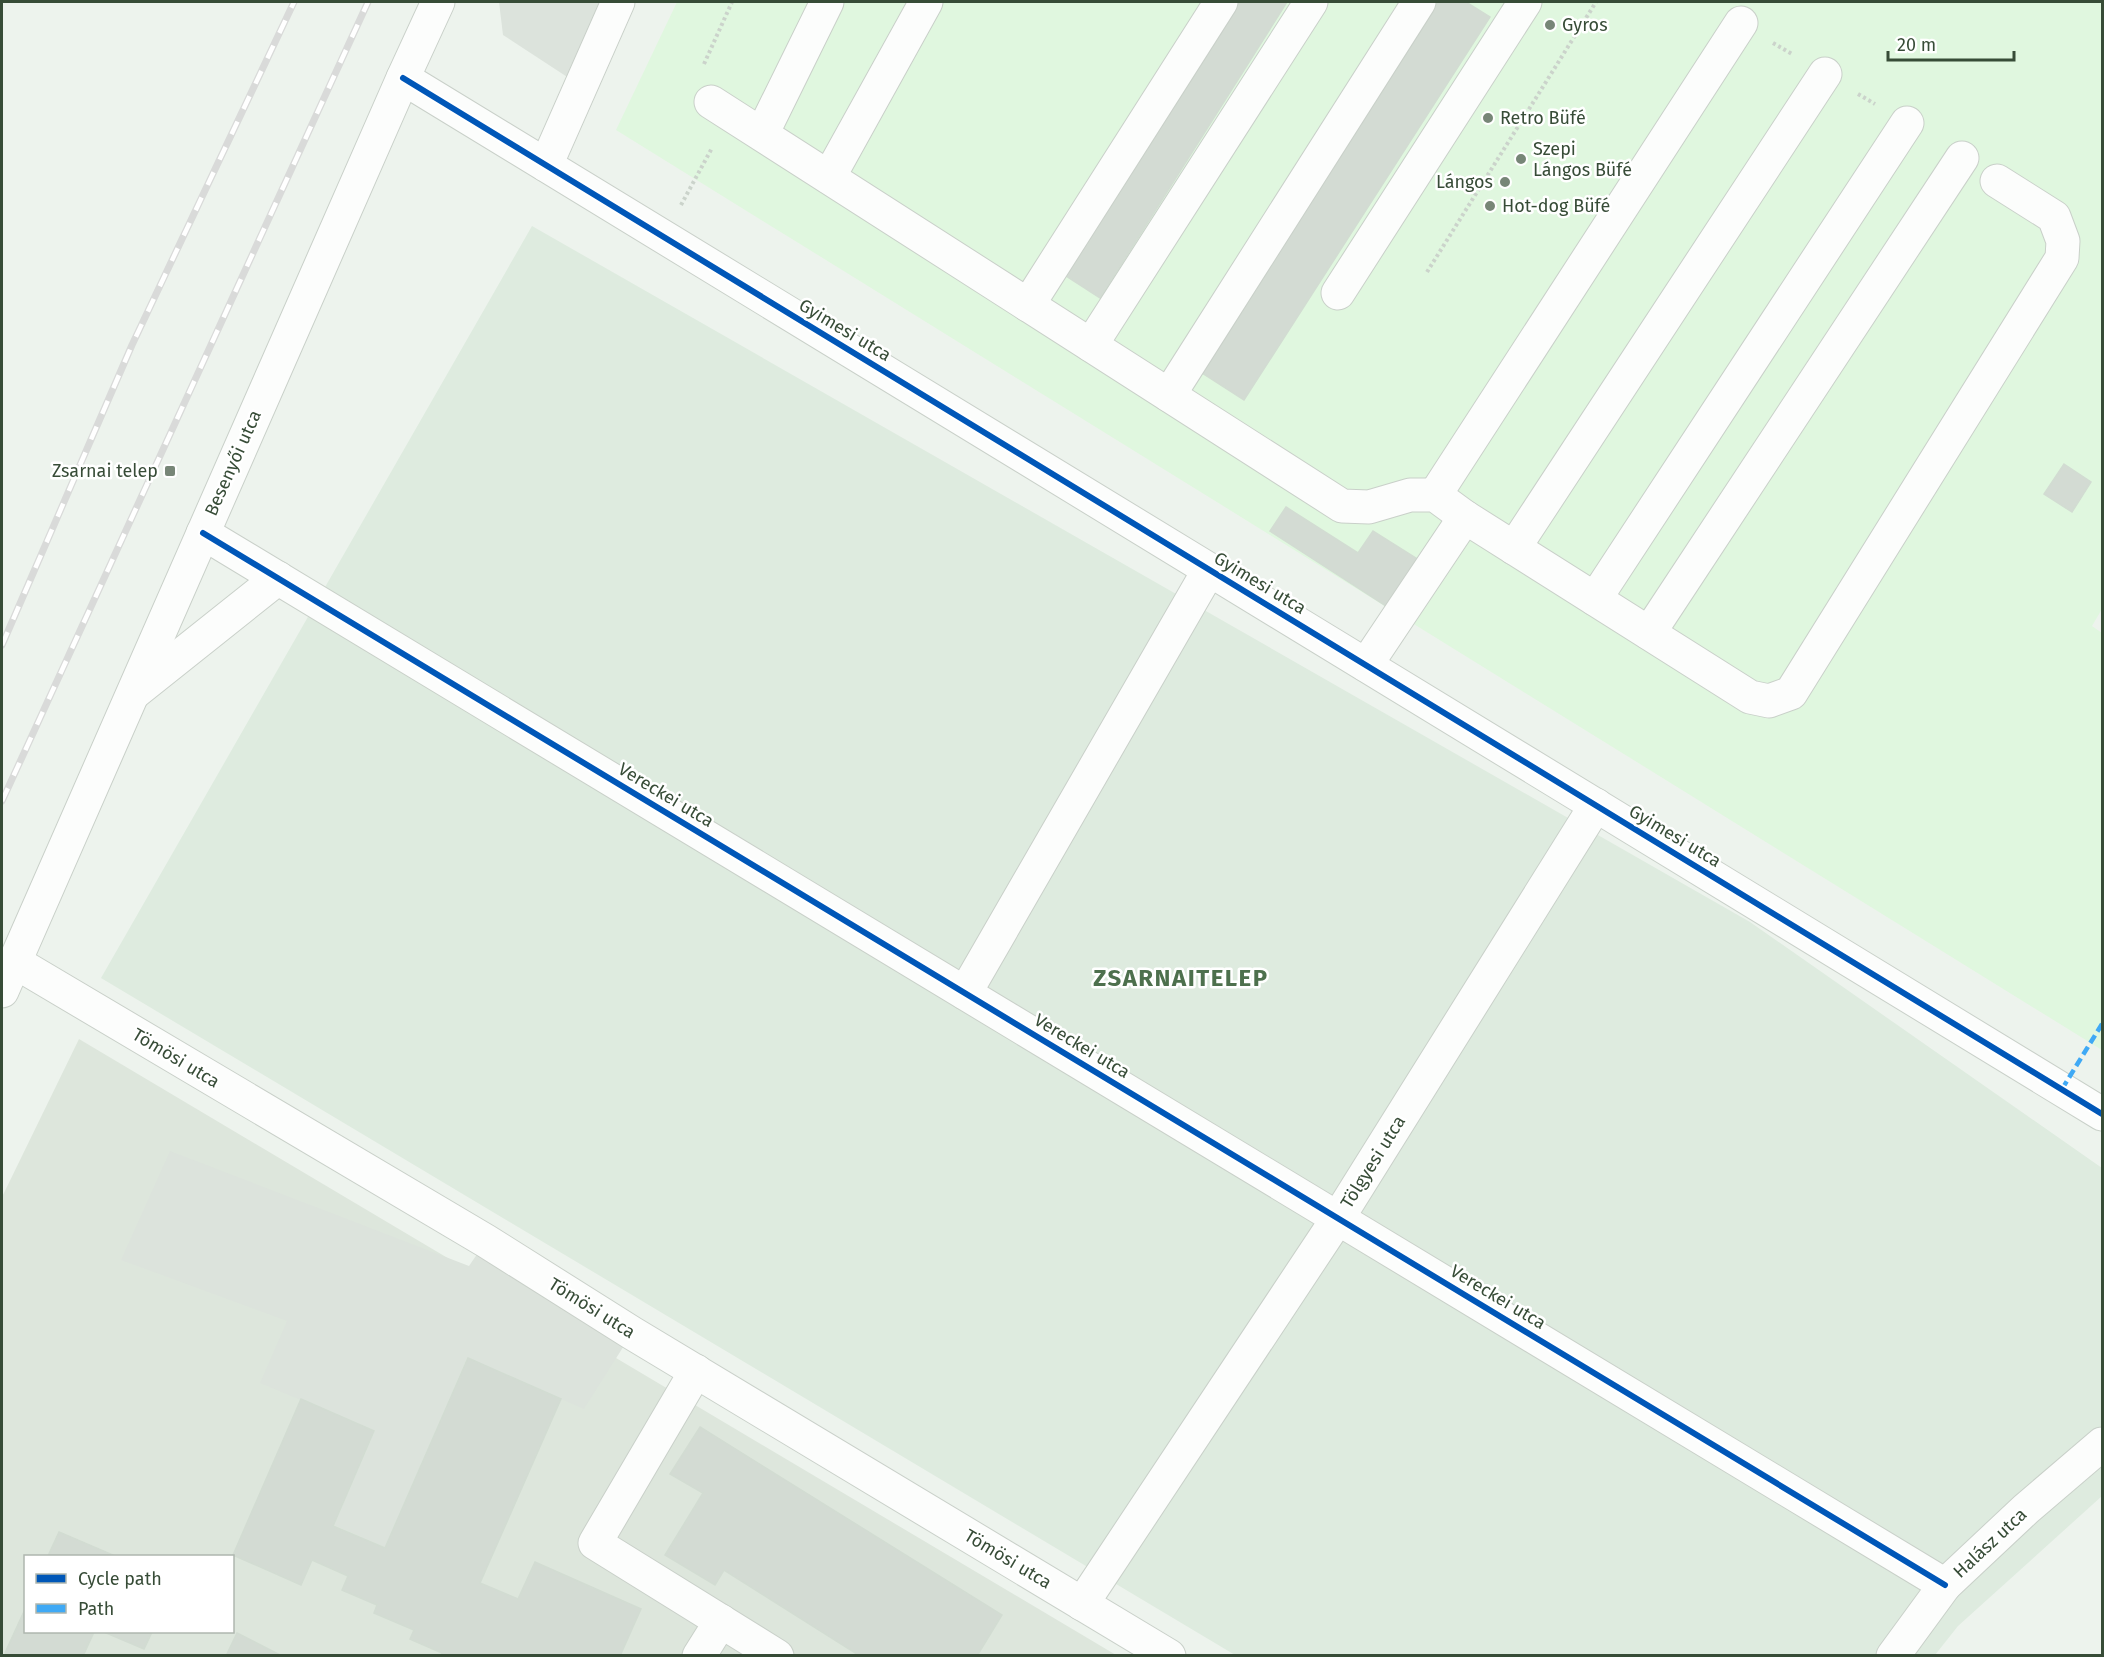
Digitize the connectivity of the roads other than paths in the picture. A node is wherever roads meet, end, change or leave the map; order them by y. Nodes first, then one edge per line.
1 (438, 2) edge
2 (618, 2) edge
3 (827, 2) edge
4 (926, 2) edge
5 (1221, 2) edge
6 (1311, 2) edge
7 (1419, 2) edge
8 (1525, 2) edge
9 (1741, 23) dead end
10 (1825, 74) dead end
11 (403, 78) junction
12 (720, 108) road end
13 (1907, 123) dead end
14 (762, 134) junction
15 (1962, 158) dead end
16 (546, 165) junction
17 (829, 177) junction
18 (1997, 181) dead end
19 (1338, 293) dead end
20 (1028, 305) junction
21 (1091, 345) junction
22 (1169, 395) junction
23 (1435, 495) junction
24 (1465, 517) junction
25 (203, 533) junction
26 (1514, 548) junction
27 (1209, 570) junction
28 (278, 578) junction
29 (1595, 599) junction
30 (1648, 633) junction
31 (1366, 665) junction
32 (132, 695) junction
33 (1596, 805) junction
34 (15, 962) junction
35 (2, 991) edge
36 (965, 993) junction
37 (2103, 1114) edge
38 (1338, 1218) junction
39 (696, 1371) junction
40 (2103, 1444) edge
41 (1945, 1585) junction
42 (1082, 1604) junction
43 (721, 1621) junction
44 (699, 1656) edge
45 (777, 1656) edge
46 (1169, 1656) edge
47 (1893, 1656) edge

1 - 11 street, Besenyői utca
2 - 16 street
3 - 14 street
4 - 17 street
5 - 20 street
6 - 21 street
7 - 22 street
8 - 19 street
9 - 23 street
10 - 26 street
11 - 16 street, Gyimesi utca
11 - 25 street, Besenyői utca
12 - 14 street
13 - 29 street
14 - 17 street
15 - 30 street
16 - 27 street, Gyimesi utca
17 - 20 street
18 - 30 street
20 - 21 street
21 - 22 street
22 - 23 street
23 - 24 street
24 - 26 street
24 - 31 street
25 - 28 street, Vereckei utca
25 - 32 street, Besenyői utca
26 - 29 street
27 - 31 street, Gyimesi utca
27 - 36 street
28 - 32 street
28 - 36 street, Vereckei utca
29 - 30 street
31 - 33 street, Gyimesi utca
32 - 34 street, Besenyői utca
33 - 37 street, Gyimesi utca
33 - 38 street, Tölgyesi utca
34 - 35 street, Besenyői utca
34 - 39 street, Tömösi utca
36 - 38 street, Vereckei utca
38 - 41 street, Vereckei utca
38 - 42 street, Tölgyesi utca
39 - 42 street, Tömösi utca
39 - 43 street
40 - 41 street, Halász utca
41 - 47 street, Halász utca
42 - 46 street, Tömösi utca
43 - 44 street
43 - 45 street

